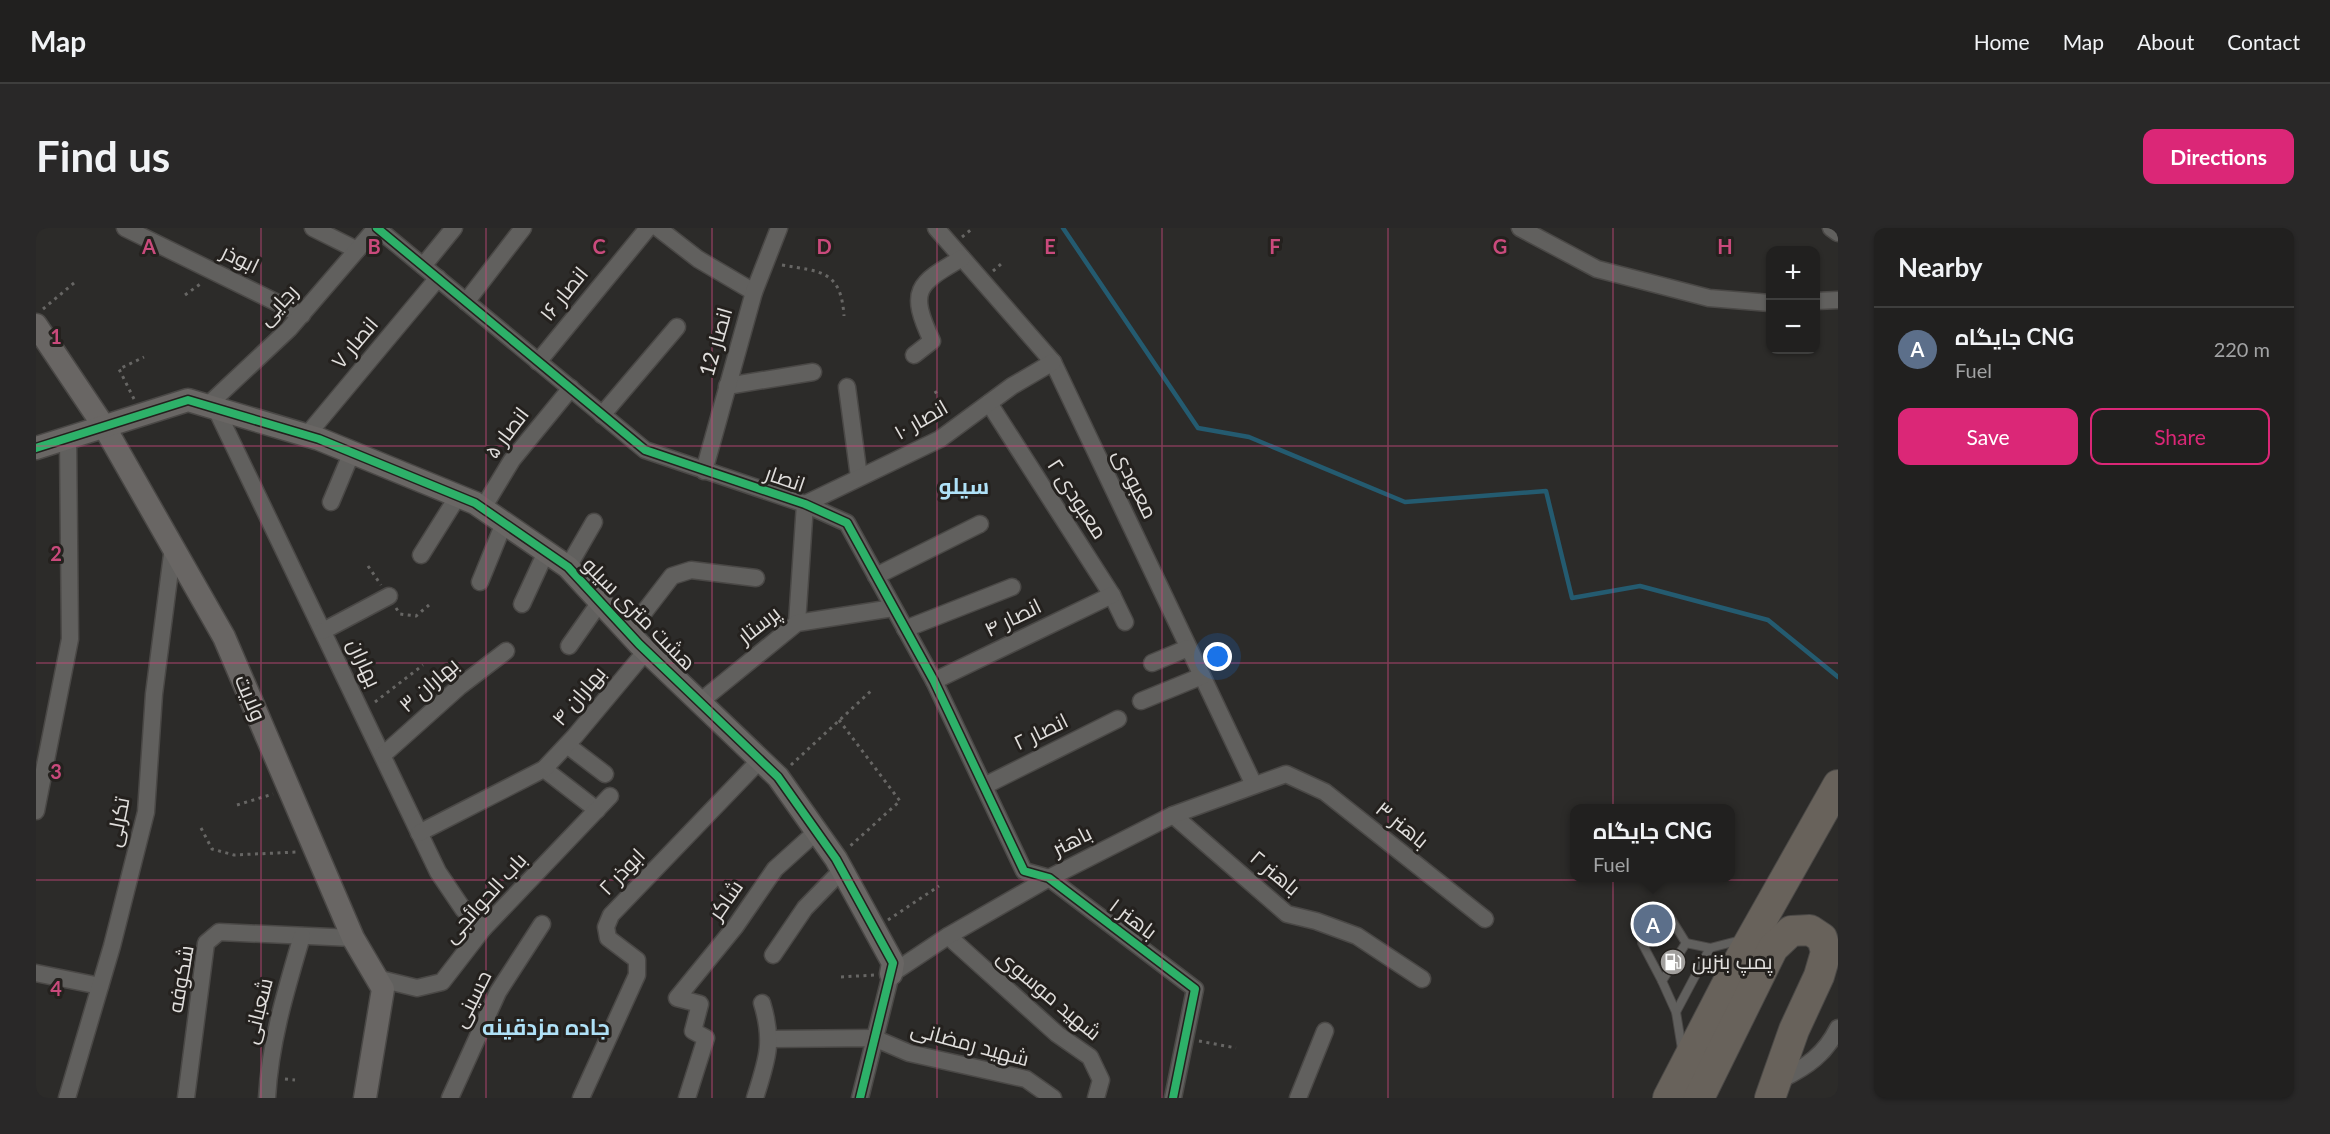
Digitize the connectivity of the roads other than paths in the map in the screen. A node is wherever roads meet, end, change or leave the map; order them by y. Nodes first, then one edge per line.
1 (125, 228) edge
2 (313, 228) edge
3 (376, 228) edge
4 (454, 228) edge
5 (524, 228) edge
6 (779, 228) edge
7 (936, 228) edge
8 (1520, 228) edge
9 (1831, 228) edge
10 (658, 229) edge
11 (1838, 233) edge
12 (357, 250) junction
13 (963, 258) junction
14 (423, 266) junction
15 (438, 278) junction
16 (754, 292) junction
17 (1838, 300) edge
18 (1820, 301) edge
19 (466, 302) junction
20 (1766, 303) edge
21 (302, 315) junction
22 (36, 325) edge
23 (676, 327) dead end
24 (914, 355) dead end
25 (538, 362) junction
26 (1053, 362) junction
27 (813, 372) dead end
28 (727, 386) junction
29 (847, 387) dead end
30 (571, 388) junction
31 (989, 403) junction
32 (212, 407) junction
33 (602, 415) junction
34 (105, 428) junction
35 (308, 435) junction
36 (68, 439) junction
37 (36, 448) edge
38 (352, 452) junction
39 (704, 471) junction
40 (859, 477) junction
41 (458, 496) junction
42 (331, 502) dead end
43 (805, 504) junction
44 (483, 508) junction
45 (594, 522) dead end
46 (504, 523) junction
47 (980, 524) dead end
48 (173, 547) junction
49 (546, 552) junction
50 (421, 555) dead end
51 (568, 567) junction
52 (876, 576) junction
53 (756, 578) dead end
54 (480, 582) dead end
55 (1012, 587) dead end
56 (1112, 595) junction
57 (389, 596) dead end
58 (600, 602) junction
59 (522, 604) dead end
60 (893, 608) junction
61 (1125, 622) dead end
62 (797, 623) junction
63 (905, 629) junction
64 (323, 631) junction
65 (628, 633) junction
66 (569, 646) dead end
67 (1188, 648) junction
68 (506, 651) dead end
69 (646, 651) junction
70 (1152, 663) dead end
71 (1202, 676) junction
72 (934, 681) junction
73 (1141, 700) dead end
74 (700, 701) junction
75 (1118, 719) dead end
76 (567, 745) junction
77 (382, 755) junction
78 (760, 760) junction
79 (544, 769) junction
80 (605, 774) dead end
81 (1286, 774) joint
82 (1254, 785) junction
83 (1838, 785) edge
84 (984, 786) junction
85 (610, 796) dead end
86 (597, 810) junction
87 (36, 811) edge
88 (1173, 815) junction
89 (816, 832) junction
90 (419, 833) junction
91 (839, 864) junction
92 (1049, 878) junction
93 (1485, 919) dead end
94 (542, 924) dead end
95 (483, 929) junction
96 (1754, 933) junction
97 (302, 936) junction
98 (948, 936) junction
99 (353, 938) junction
100 (1686, 943) junction
101 (1710, 948) junction
102 (773, 955) dead end
103 (1838, 972) edge
104 (36, 974) edge
105 (891, 974) junction
106 (376, 978) junction
107 (1422, 979) dead end
108 (1662, 981) junction
109 (100, 986) junction
110 (762, 1003) dead end
111 (1676, 1012) junction
112 (1838, 1028) edge
113 (1325, 1031) dead end
114 (874, 1038) junction
115 (769, 1039) junction
116 (1683, 1070) junction
117 (1774, 1092) edge
118 (67, 1098) edge
119 (186, 1098) edge
120 (267, 1098) edge
121 (365, 1098) edge
122 (450, 1098) edge
123 (581, 1098) edge
124 (687, 1098) edge
125 (755, 1098) edge
126 (860, 1098) edge
127 (1053, 1098) edge
128 (1096, 1098) edge
129 (1173, 1098) edge
130 (1298, 1098) edge
131 (1668, 1098) edge
132 (1699, 1098) edge

1 - 21 street, ابوذر
2 - 12 street
3 - 12 street, رجایی
3 - 14 street, انصار
4 - 14 street
5 - 19 street
6 - 16 street, انصار 12
7 - 13 street, معبودی
8 - 20 street
9 - 11 street
10 - 16 street
10 - 25 street, انصار ۱۶
12 - 21 street, رجایی
13 - 24 street
13 - 26 street, معبودی
14 - 15 street, انصار
15 - 19 street, انصار
15 - 35 street, انصار ۷
16 - 28 street, انصار 12
17 - 18 street
19 - 25 street, انصار
21 - 32 street, رجایی
22 - 34 street, ولایت
23 - 33 street
25 - 30 street, انصار
26 - 31 street, انصار ۱۰
26 - 67 street, معبودی
27 - 28 street
28 - 39 street, انصار 12
29 - 40 street
30 - 33 street, انصار
30 - 44 street, انصار ۵
31 - 40 street, انصار ۱۰
31 - 56 street, معبودی ۲
32 - 34 street, هشت متری سیلو
32 - 35 street, هشت متری سیلو
32 - 64 street, بهاران
33 - 39 street, انصار
34 - 36 street, هشت متری سیلو
34 - 48 street, ولایت
35 - 38 street, هشت متری سیلو
36 - 37 street, هشت متری سیلو
36 - 87 street
38 - 41 street, هشت متری سیلو
38 - 42 street
39 - 43 street, انصار
40 - 43 street, انصار ۱۰
41 - 44 street, هشت متری سیلو
41 - 50 street
43 - 52 street, انصار
43 - 62 street
44 - 46 street, هشت متری سیلو
45 - 51 street
46 - 49 street, هشت متری سیلو
46 - 54 street
47 - 52 street
48 - 99 street, ولایت
48 - 109 street, تکرلی
49 - 51 street, هشت متری سیلو
49 - 59 street
51 - 58 street, هشت متری سیلو
52 - 60 street, انصار
53 - 65 street, پرستار
55 - 63 street
56 - 61 street, معبودی ۲
56 - 72 street, انصار ۴
57 - 64 street
58 - 65 street, هشت متری سیلو
58 - 66 street
60 - 62 street, پرستار
60 - 63 street, انصار
62 - 74 street, پرستار
63 - 72 street, انصار
64 - 77 street, بهاران
65 - 69 street, هشت متری سیلو
67 - 70 street
67 - 71 street, معبودی
68 - 77 street, بهاران ۳
69 - 74 street, هشت متری سیلو
69 - 76 street, بهاران ۴
71 - 73 street
71 - 82 street, معبودی
72 - 84 street, انصار
74 - 78 street, هشت متری سیلو
75 - 84 street, انصار ۲
76 - 79 street, بهاران ۴
76 - 80 street
77 - 90 street, بهاران
78 - 89 street, هشت متری سیلو
78 - 123 street, ابوذر ۲
79 - 86 street
79 - 90 street, بهاران ۴
81 - 82 street, باهنر
81 - 93 street, باهنر ۳
82 - 88 street, باهنر
83 - 96 highway
84 - 92 street, انصار
85 - 86 street, باب الحوائجی
86 - 95 street, باب الحوائجی
88 - 92 street, باهنر
88 - 107 street, باهنر ۲
89 - 91 street, هشت متری سیلو
89 - 124 street, شاکر
90 - 95 street, بهاران
91 - 102 street
91 - 105 street, هشت متری سیلو
92 - 98 street, باهنر
92 - 129 street, باهنر ۱
94 - 122 street, حسینی
95 - 106 street, باب الحوائجی
96 - 101 lane
96 - 116 highway
97 - 99 street, شکوفه
97 - 119 street, شکوفه
97 - 120 street, شعبانی
98 - 105 street, باهنر
98 - 128 street, شهید موسوی
99 - 106 street, ولایت
100 - 101 lane
100 - 108 lane
100 - 108 lane
101 - 111 lane
103 - 117 highway
104 - 109 street
105 - 114 street
106 - 121 street, ولایت
108 - 111 lane
109 - 118 street, تکرلی
110 - 115 street
111 - 116 lane
112 - 117 street
113 - 130 street
114 - 115 street
114 - 126 street
114 - 127 street, شهید رمضانی
115 - 125 street
116 - 131 highway
117 - 132 highway

